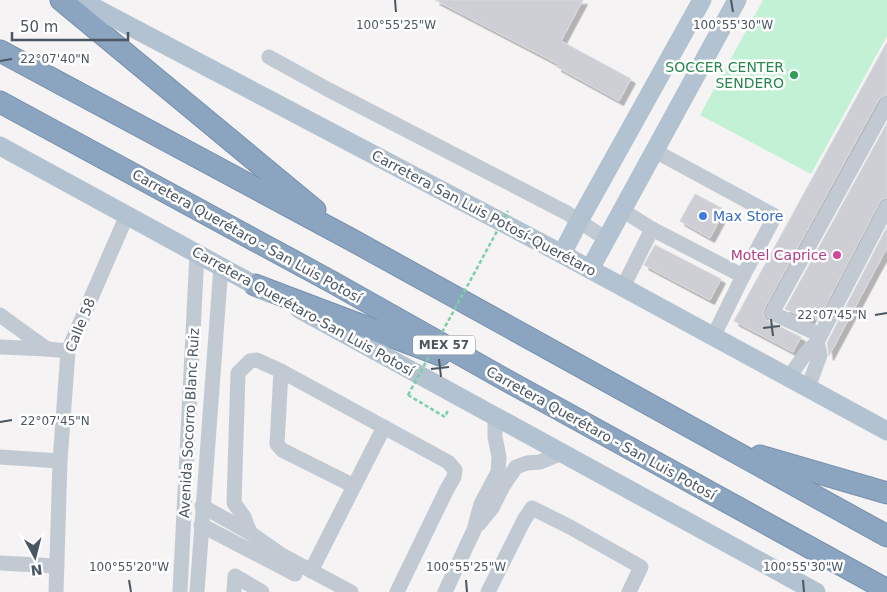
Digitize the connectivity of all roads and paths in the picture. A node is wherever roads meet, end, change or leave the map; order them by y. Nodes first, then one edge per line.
1 (61, 0) edge
2 (80, 0) edge
3 (702, 0) edge
4 (737, 0) edge
5 (0, 52) edge
6 (269, 57) dead end
7 (0, 102) edge
8 (887, 104) edge
9 (642, 108) junction
10 (670, 124) junction
11 (0, 146) edge
12 (655, 151) junction
13 (887, 207) edge
14 (622, 210) junction
15 (508, 211) dead end
16 (128, 215) junction
17 (579, 220) junction
18 (652, 230) junction
19 (606, 238) junction
20 (352, 240) junction
21 (197, 253) junction
22 (562, 254) junction
23 (220, 266) junction
24 (590, 269) junction
25 (743, 276) junction
26 (255, 285) junction
27 (623, 288) junction
28 (0, 315) edge
29 (194, 335) junction
30 (215, 336) junction
31 (713, 336) junction
32 (819, 339) junction
33 (0, 347) edge
34 (47, 349) junction
35 (68, 351) junction
36 (281, 371) junction
37 (789, 378) junction
38 (504, 379) junction
39 (808, 388) junction
40 (455, 394) junction
41 (495, 417) junction
42 (384, 427) junction
43 (887, 431) edge
44 (721, 445) junction
45 (562, 453) junction
46 (0, 457) edge
47 (60, 461) junction
48 (354, 486) junction
49 (887, 493) edge
50 (202, 506) junction
51 (201, 525) junction
52 (474, 530) junction
53 (250, 533) junction
54 (887, 536) edge
55 (0, 563) edge
56 (57, 566) junction
57 (311, 571) junction
58 (886, 590) edge
59 (56, 592) edge
60 (180, 592) edge
61 (197, 592) edge
62 (234, 592) edge
63 (262, 592) edge
64 (329, 592) edge
65 (351, 592) edge
66 (397, 592) edge
67 (445, 592) edge
68 (488, 592) edge
69 (629, 592) edge
70 (816, 592) edge

1 - 20 highway
2 - 22 main road, Carretera San Luis Potosí-Querétaro
3 - 9 main road
4 - 10 main road
5 - 20 highway
6 - 17 street
7 - 38 highway, Carretera Querétaro - San Luis Potosí / MEX 57
8 - 32 street
9 - 10 main road
9 - 17 main road
10 - 12 main road
11 - 16 main road, Carretera Querétaro-San Luis Potosí
12 - 14 main road
12 - 25 street
13 - 32 street
14 - 18 street
14 - 19 main road
15 - 40 path, bridge
16 - 21 main road, Carretera Querétaro-San Luis Potosí
16 - 35 street, Calle 58
17 - 19 street
17 - 22 main road
18 - 25 street
18 - 27 street
19 - 24 main road
20 - 44 highway
21 - 23 main road, Carretera Querétaro-San Luis Potosí
21 - 29 street, Avenida Socorro Blanc Ruiz
22 - 24 main road, Carretera San Luis Potosí-Querétaro
23 - 26 main road, Carretera Querétaro-San Luis Potosí
23 - 30 street, Avenida Socorro Blanc Ruiz
24 - 27 main road, Carretera San Luis Potosí-Querétaro
25 - 31 street
26 - 38 highway
26 - 40 main road, Carretera Querétaro-San Luis Potosí
27 - 31 main road, Carretera San Luis Potosí-Querétaro
28 - 34 street
29 - 30 street
29 - 60 street, Avenida Socorro Blanc Ruiz
30 - 50 street, Avenida Socorro Blanc Ruiz
31 - 37 main road, Carretera San Luis Potosí-Querétaro
32 - 37 street
32 - 39 street
33 - 34 street
34 - 35 street
35 - 47 street, Calle 58
36 - 42 street
36 - 48 street
36 - 53 street
37 - 39 main road, Carretera San Luis Potosí-Querétaro
38 - 58 highway, Carretera Querétaro - San Luis Potosí / MEX 57
39 - 43 main road, Carretera San Luis Potosí-Querétaro
40 - 41 main road, Carretera Querétaro-San Luis Potosí
41 - 45 main road, Carretera Querétaro-San Luis Potosí
41 - 52 street
42 - 48 street
42 - 66 street
44 - 49 highway
44 - 54 highway
45 - 52 street
45 - 70 main road, Carretera Querétaro-San Luis Potosí
46 - 47 street
47 - 56 street, Calle 58
48 - 57 street
50 - 51 street, Avenida Socorro Blanc Ruiz
50 - 53 street
51 - 61 street, Avenida Socorro Blanc Ruiz
51 - 64 street
52 - 67 street
53 - 57 street
55 - 56 street
56 - 59 street, Calle 58
57 - 65 street
62 - 63 street
68 - 69 street

